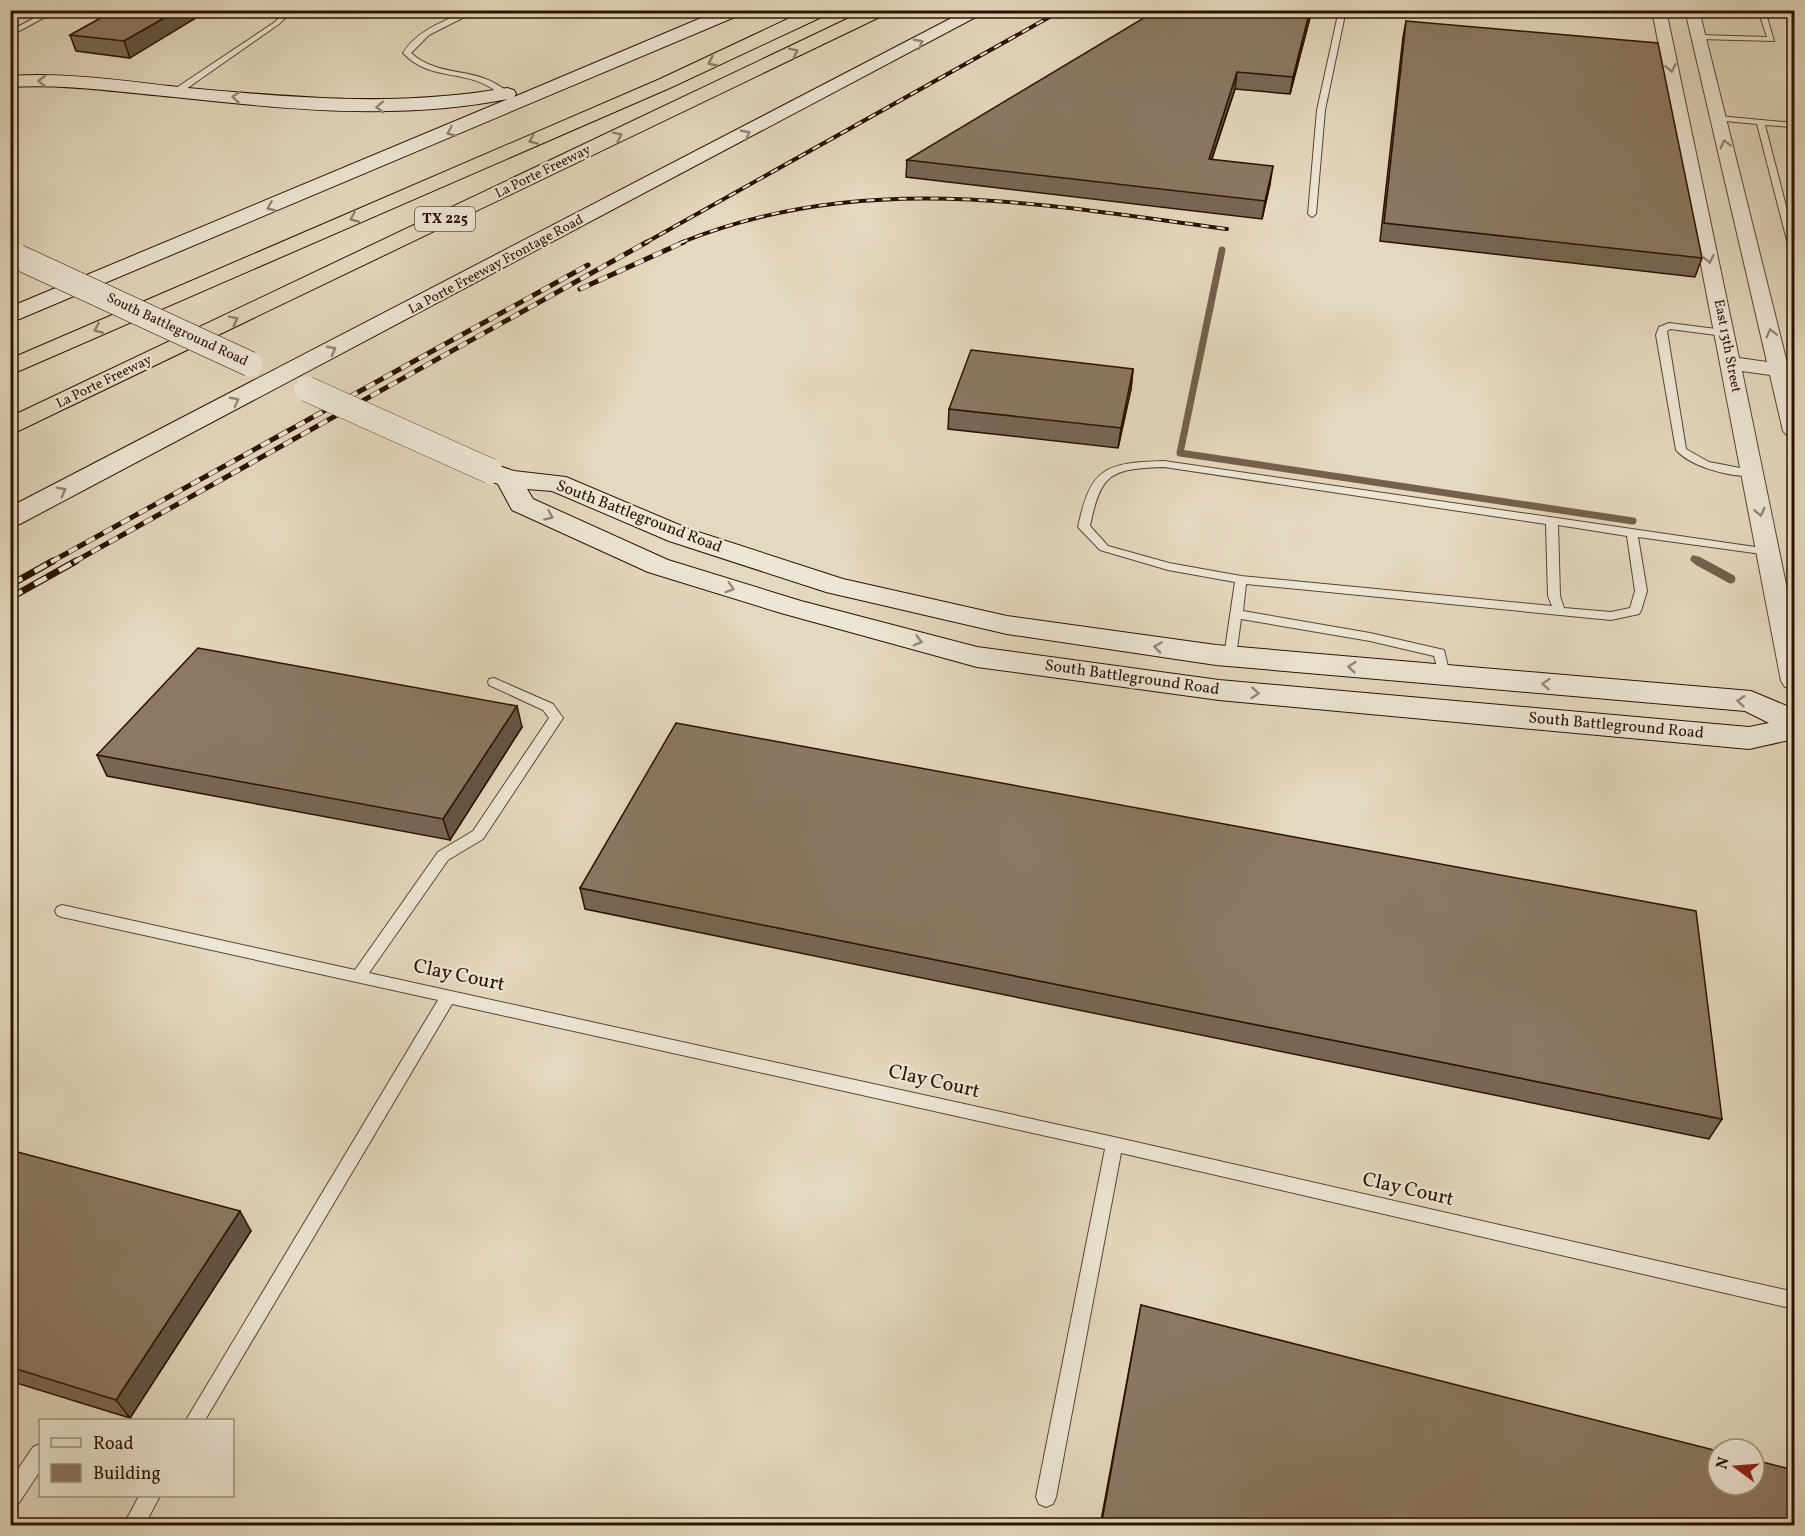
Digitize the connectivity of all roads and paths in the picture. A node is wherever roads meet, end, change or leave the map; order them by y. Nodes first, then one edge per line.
1 (55, 10) edge
2 (290, 10) edge
3 (475, 10) edge
4 (736, 10) edge
5 (822, 10) edge
6 (880, 10) edge
7 (981, 10) edge
8 (1343, 10) edge
9 (1659, 10) edge
10 (1692, 10) edge
11 (1761, 10) edge
12 (10, 34) edge
13 (1699, 37) junction
14 (660, 44) junction
15 (10, 82) edge
16 (176, 92) junction
17 (505, 94) junction
18 (1680, 114) junction
19 (1718, 118) junction
20 (1760, 122) junction
21 (1794, 125) edge
22 (1312, 214) dead end
23 (1794, 252) edge
24 (14, 256) edge
25 (10, 316) edge
26 (1725, 333) junction
27 (1730, 363) junction
28 (10, 368) edge
29 (1787, 371) edge
30 (280, 377) junction
31 (10, 427) edge
32 (1794, 431) edge
33 (1752, 473) junction
34 (500, 475) junction
35 (10, 518) edge
36 (1552, 521) junction
37 (1632, 533) junction
38 (1769, 552) junction
39 (1241, 580) junction
40 (1560, 612) junction
41 (1236, 614) junction
42 (1230, 656) junction
43 (1444, 675) junction
44 (1794, 681) edge
45 (494, 682) dead end
46 (1794, 722) edge
47 (1794, 728) edge
48 (62, 910) dead end
49 (359, 976) junction
50 (449, 995) junction
51 (1114, 1144) junction
52 (1794, 1301) edge
53 (196, 1419) edge
54 (39, 1455) edge
55 (149, 1497) edge
56 (1046, 1497) dead end
57 (10, 1498) edge
58 (133, 1526) edge

1 - 12 lane
2 - 16 lane
3 - 17 lane
4 - 14 main road
5 -> 28 highway, La Porte Freeway / TX 225
31 -> 6 highway, La Porte Freeway / TX 225
30 -> 7 main road, La Porte Freeway Frontage Road
8 - 22 lane
9 -> 18 street, East 13th Street
10 - 13 street
11 - 13 lane
13 - 19 street
14 - 17 main road
14 -> 25 main road
16 -> 15 main road
17 -> 16 main road
18 - 19 street
18 -> 26 street, East 13th Street
19 - 20 lane
29 -> 19 street
20 - 21 lane
20 - 23 lane
24 - 30 main road, South Battleground Road, bridge
26 - 27 street, East 13th Street
26 - 33 lane
27 - 29 street
27 - 33 street, East 13th Street
29 - 32 street
30 - 34 main road, South Battleground Road, bridge
35 -> 30 main road, La Porte Freeway Frontage Road
33 -> 38 street, East 13th Street
42 -> 34 main road, South Battleground Road
34 -> 47 main road, South Battleground Road
36 - 37 lane
36 - 39 lane
36 - 40 lane
37 - 38 lane
37 - 40 lane
38 - 44 street, East 13th Street
39 - 40 lane
39 - 41 lane
41 - 42 lane
41 - 43 lane
43 -> 42 main road, South Battleground Road
46 -> 43 main road, South Battleground Road
45 - 49 lane
48 - 49 lane, Clay Court
49 - 50 lane, Clay Court
50 - 51 lane, Clay Court
50 - 53 lane
51 - 52 lane, Clay Court
51 - 56 lane
54 - 57 lane
55 - 58 lane

